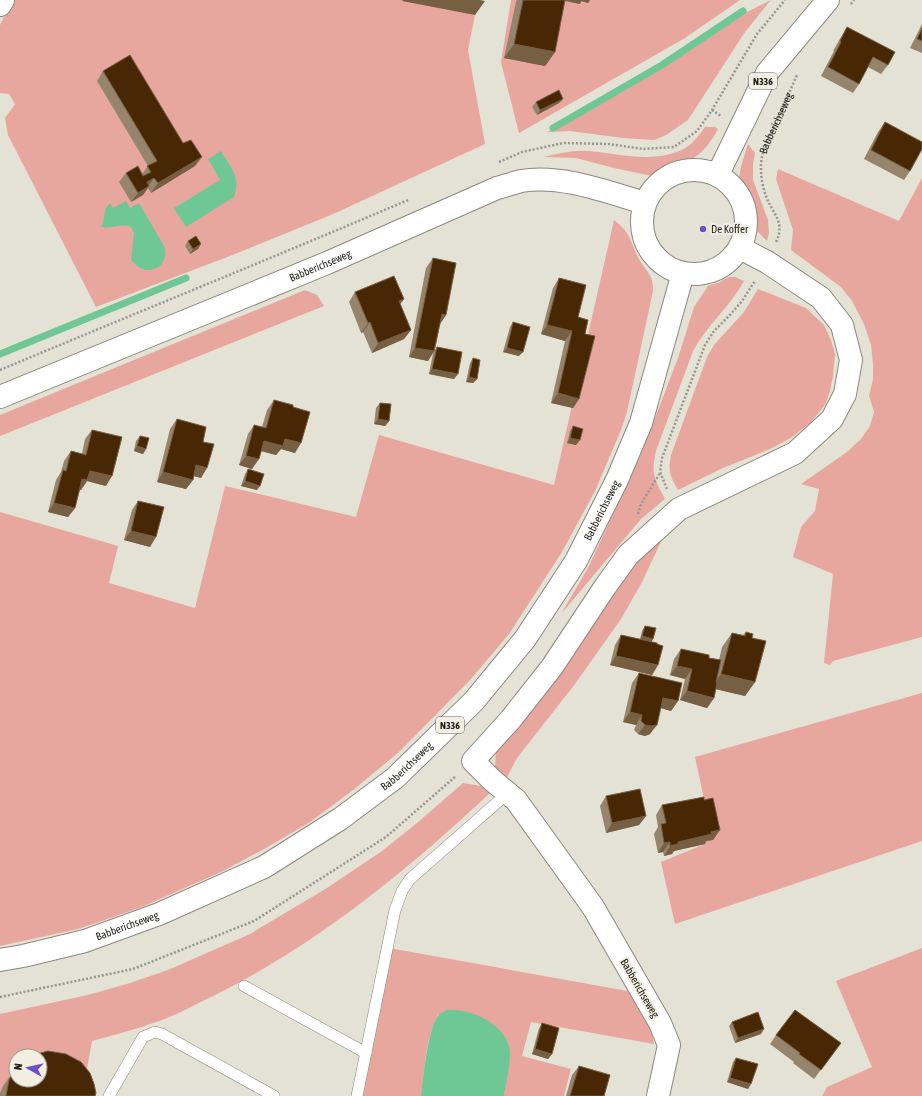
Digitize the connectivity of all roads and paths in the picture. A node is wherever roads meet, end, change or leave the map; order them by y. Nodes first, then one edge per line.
1 (3, 0) edge
2 (785, 0) edge
3 (828, 0) edge
4 (854, 0) edge
5 (0, 5) edge
6 (850, 5) dead end
7 (798, 73) dead end
8 (712, 110) dead end
9 (718, 174) junction
10 (645, 203) junction
11 (740, 248) junction
12 (767, 262) junction
13 (683, 273) junction
14 (0, 397) edge
15 (679, 509) junction
16 (473, 761) junction
17 (508, 793) junction
18 (0, 960) edge
19 (244, 986) dead end
20 (0, 997) edge
21 (366, 1053) junction
22 (109, 1096) edge
23 (274, 1096) edge
24 (358, 1096) edge
25 (658, 1096) edge

1 - 5 street
2 - 8 path
3 - 9 street, N336
4 - 6 path
7 - 12 path, Babberichseweg
9 - 10 street
9 - 11 street
10 - 13 street
10 - 14 street, Babberichseweg
11 - 12 street
11 - 13 street
12 - 15 path, Babberichseweg
12 - 15 street
13 - 18 street, Babberichseweg / N336
15 - 16 street
16 - 17 street, Babberichseweg
16 - 20 path
17 - 21 lane
17 - 25 street, Babberichseweg
19 - 21 lane
21 - 24 lane
22 - 23 lane

